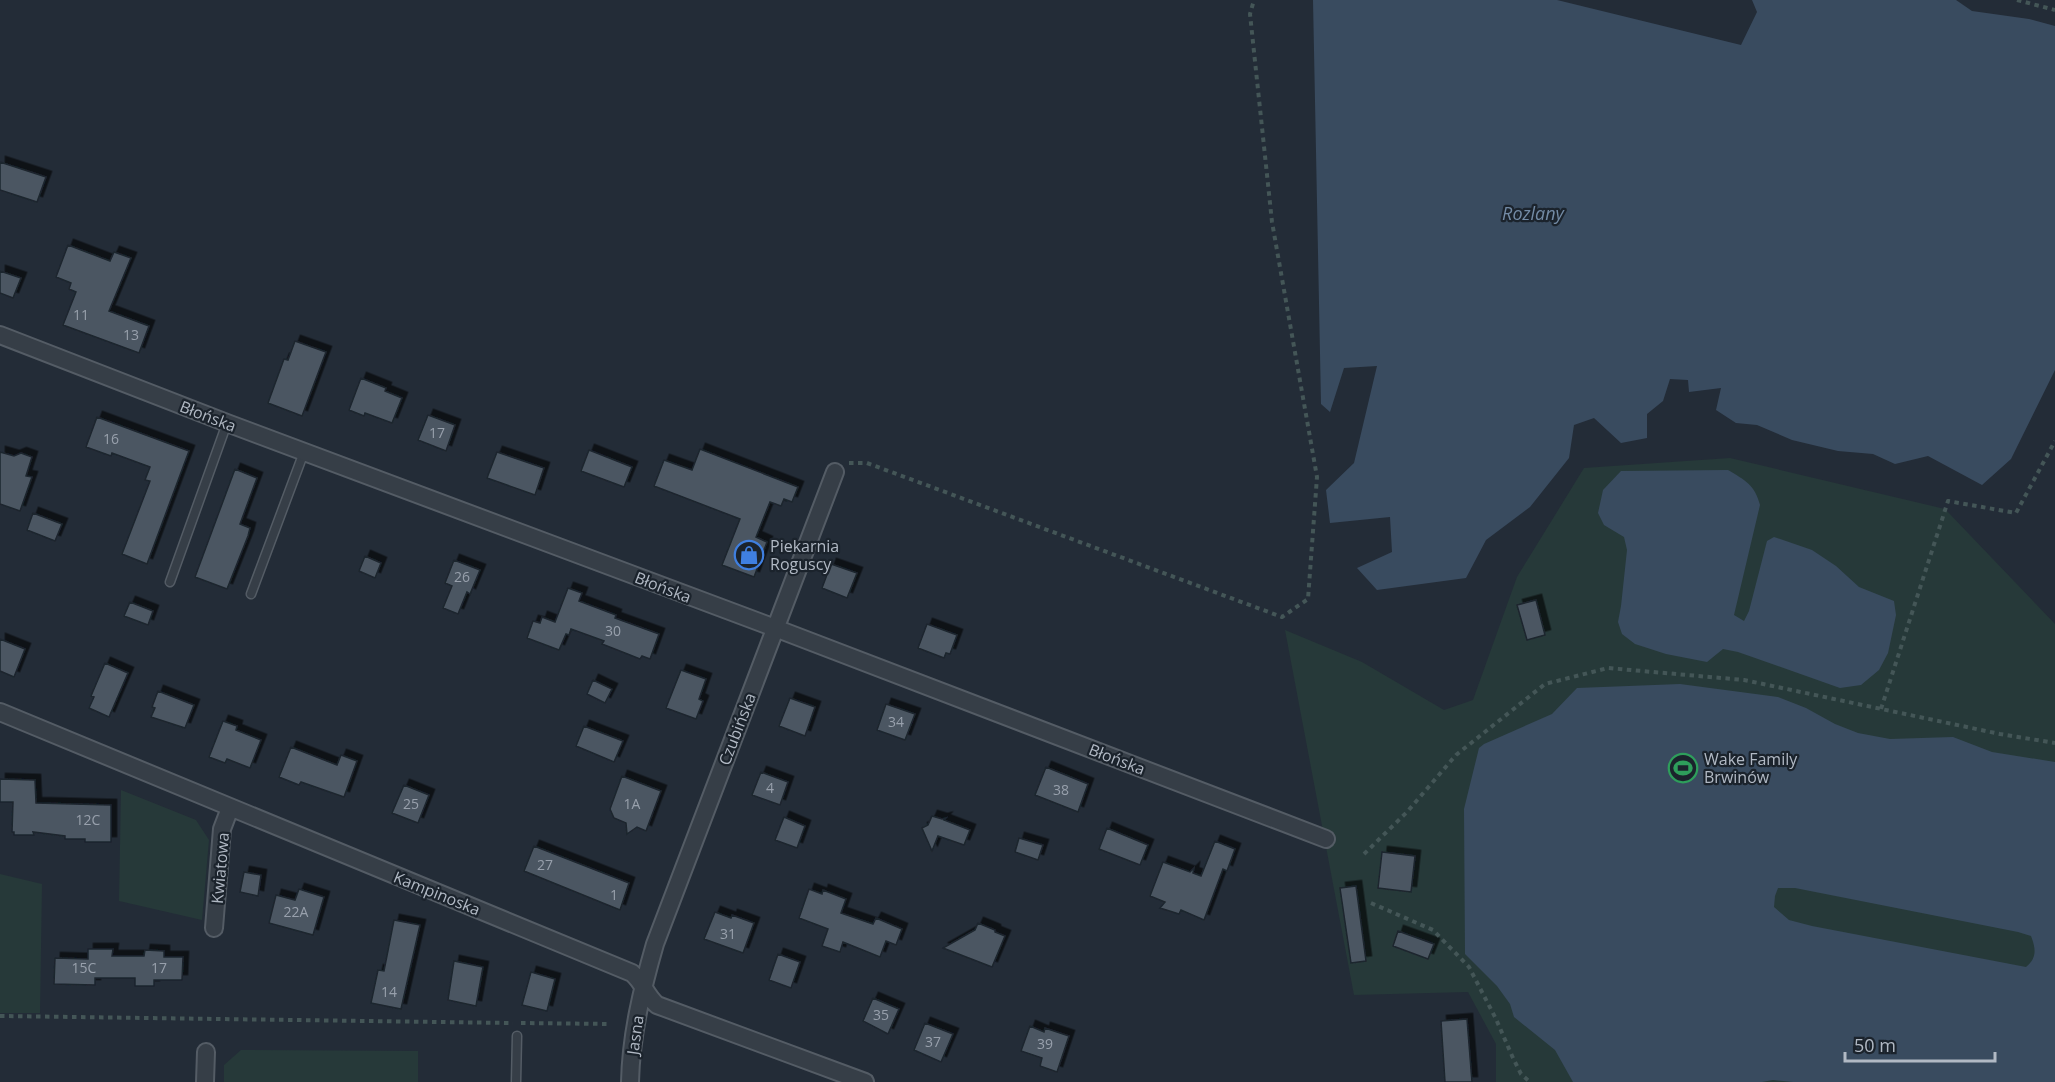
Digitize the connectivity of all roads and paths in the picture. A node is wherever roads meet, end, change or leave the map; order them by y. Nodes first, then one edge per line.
1 (1254, 0) edge
2 (2018, 0) edge
3 (2055, 10) edge
4 (0, 335) edge
5 (227, 423) junction
6 (2055, 441) edge
7 (304, 452) junction
8 (835, 472) joint
9 (170, 582) dead end
10 (250, 594) dead end
11 (775, 628) junction
12 (1881, 709) junction
13 (0, 712) edge
14 (2055, 742) edge
15 (230, 808) junction
16 (1326, 839) dead end
17 (1364, 854) dead end
18 (1371, 903) dead end
19 (214, 928) dead end
20 (644, 988) junction
21 (0, 1016) edge
22 (610, 1024) dead end
23 (517, 1036) dead end
24 (206, 1052) dead end
25 (206, 1082) edge
26 (516, 1082) edge
27 (630, 1082) edge
28 (865, 1082) edge
29 (1530, 1082) edge

1 - 8 path
2 - 3 path
4 - 5 street, Błońska
5 - 7 street, Błońska
5 - 9 lane
6 - 12 path
7 - 10 lane
7 - 11 street, Błońska
8 - 11 street, Czubińska
11 - 16 street, Błońska
11 - 20 street, Czubińska
12 - 14 path
12 - 17 path
13 - 15 street, Kampinoska
15 - 19 street, Kwiatowa
15 - 20 street, Kampinoska
18 - 29 path
20 - 27 street, Jasna
20 - 28 street, Kampinoska
21 - 22 path
23 - 26 lane
24 - 25 street

